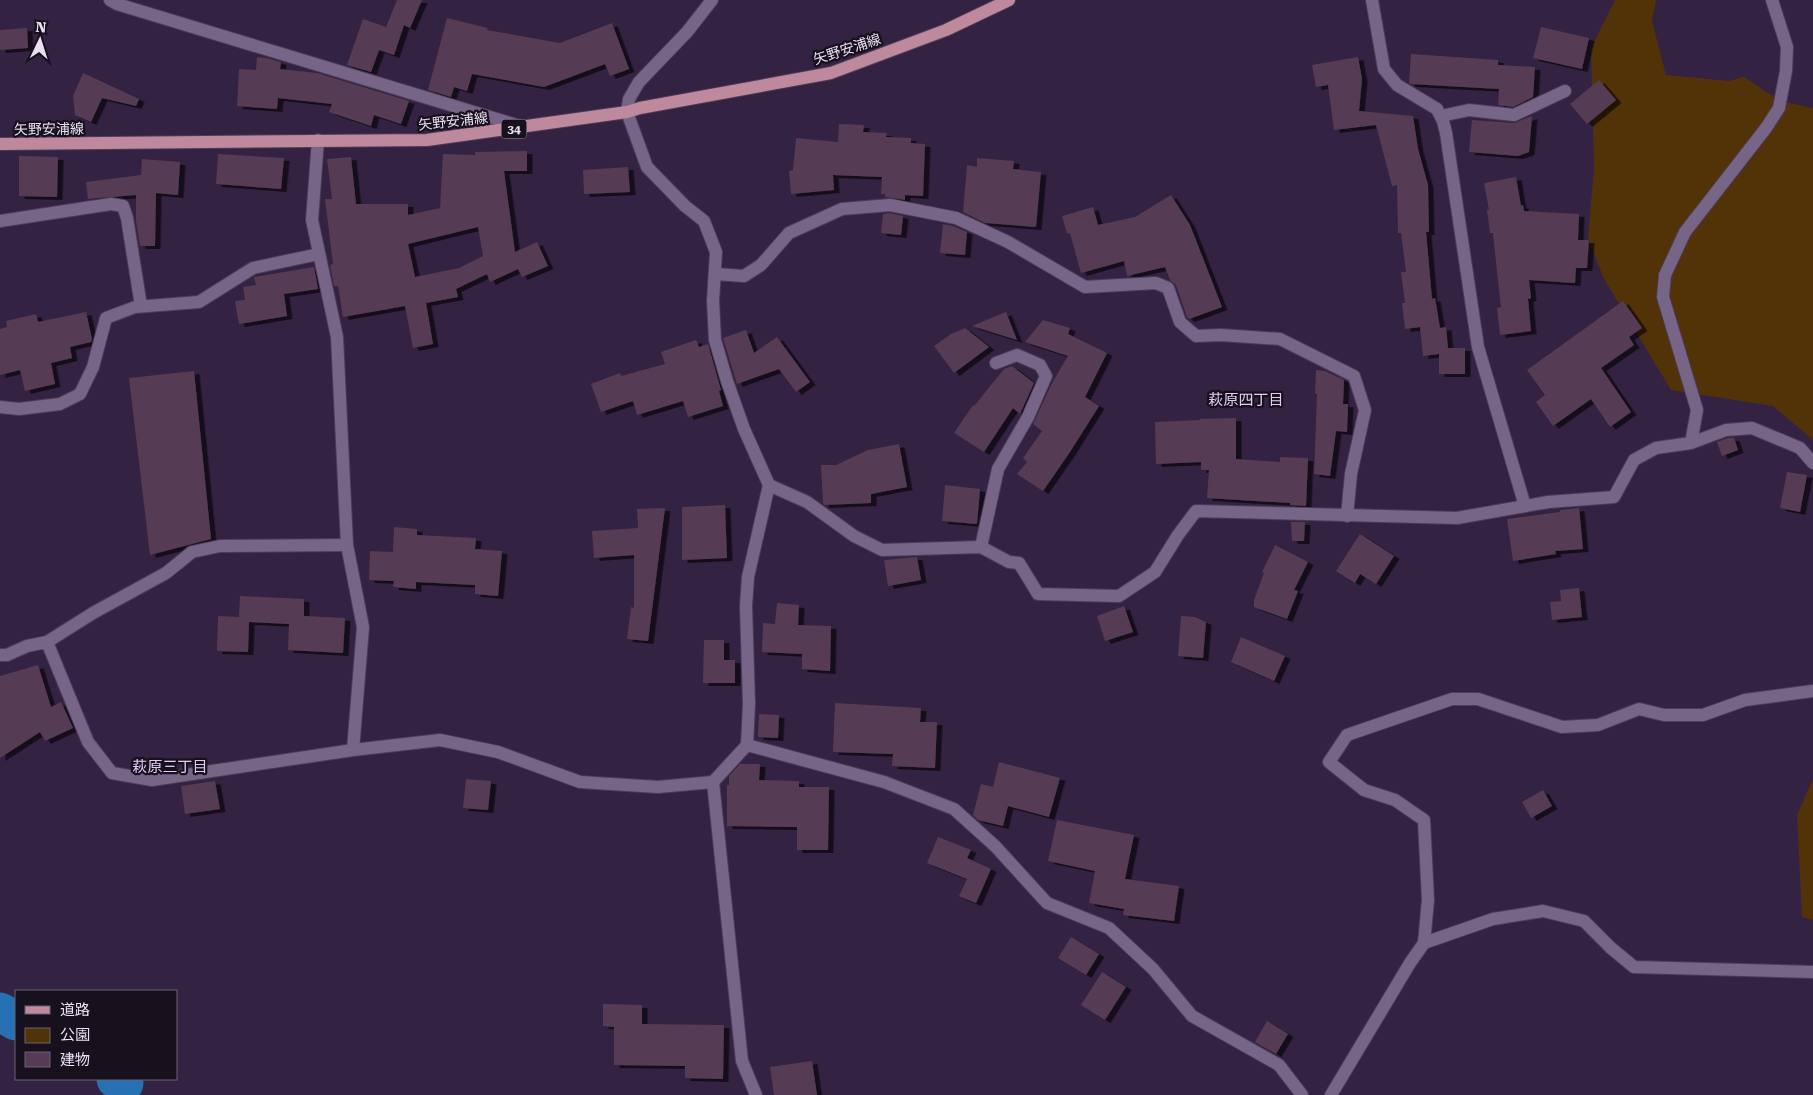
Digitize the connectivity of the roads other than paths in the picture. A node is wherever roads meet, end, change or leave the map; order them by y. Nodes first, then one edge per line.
1 (110, 0) edge
2 (712, 0) edge
3 (1009, 0) edge
4 (1372, 0) edge
5 (1772, 0) edge
6 (1565, 91) dead end
7 (627, 112) junction
8 (1441, 116) junction
9 (524, 127) junction
10 (318, 140) junction
11 (0, 144) edge
12 (0, 220) edge
13 (319, 254) junction
14 (715, 274) junction
15 (141, 306) junction
16 (996, 363) dead end
17 (0, 407) edge
18 (1691, 443) junction
19 (1813, 463) edge
20 (769, 485) junction
21 (1525, 506) junction
22 (1347, 516) junction
23 (347, 545) junction
24 (981, 548) junction
25 (47, 642) junction
26 (0, 655) edge
27 (1813, 691) edge
28 (747, 745) junction
29 (353, 750) junction
30 (713, 782) junction
31 (1424, 943) junction
32 (1813, 972) edge
33 (756, 1095) edge
34 (1302, 1095) edge
35 (1330, 1095) edge

1 - 9 street
2 - 7 street
3 - 7 main road, 矢野安浦線 / 34
4 - 8 street
5 - 18 street
6 - 8 street
7 - 9 main road, 矢野安浦線 / 34
7 - 14 street
8 - 21 street
9 - 10 main road, 矢野安浦線 / 34
10 - 11 main road, 矢野安浦線 / 34
10 - 13 street
12 - 15 street
13 - 15 street
13 - 23 street
14 - 20 street
14 - 22 street
15 - 17 street
16 - 24 street
18 - 19 street
18 - 21 street
20 - 24 street
20 - 28 street
21 - 22 street
22 - 24 street
23 - 25 street
23 - 29 street
25 - 26 street
25 - 29 street
27 - 31 street
28 - 30 street
28 - 34 street
29 - 30 street
30 - 33 street
31 - 32 street
31 - 35 street

